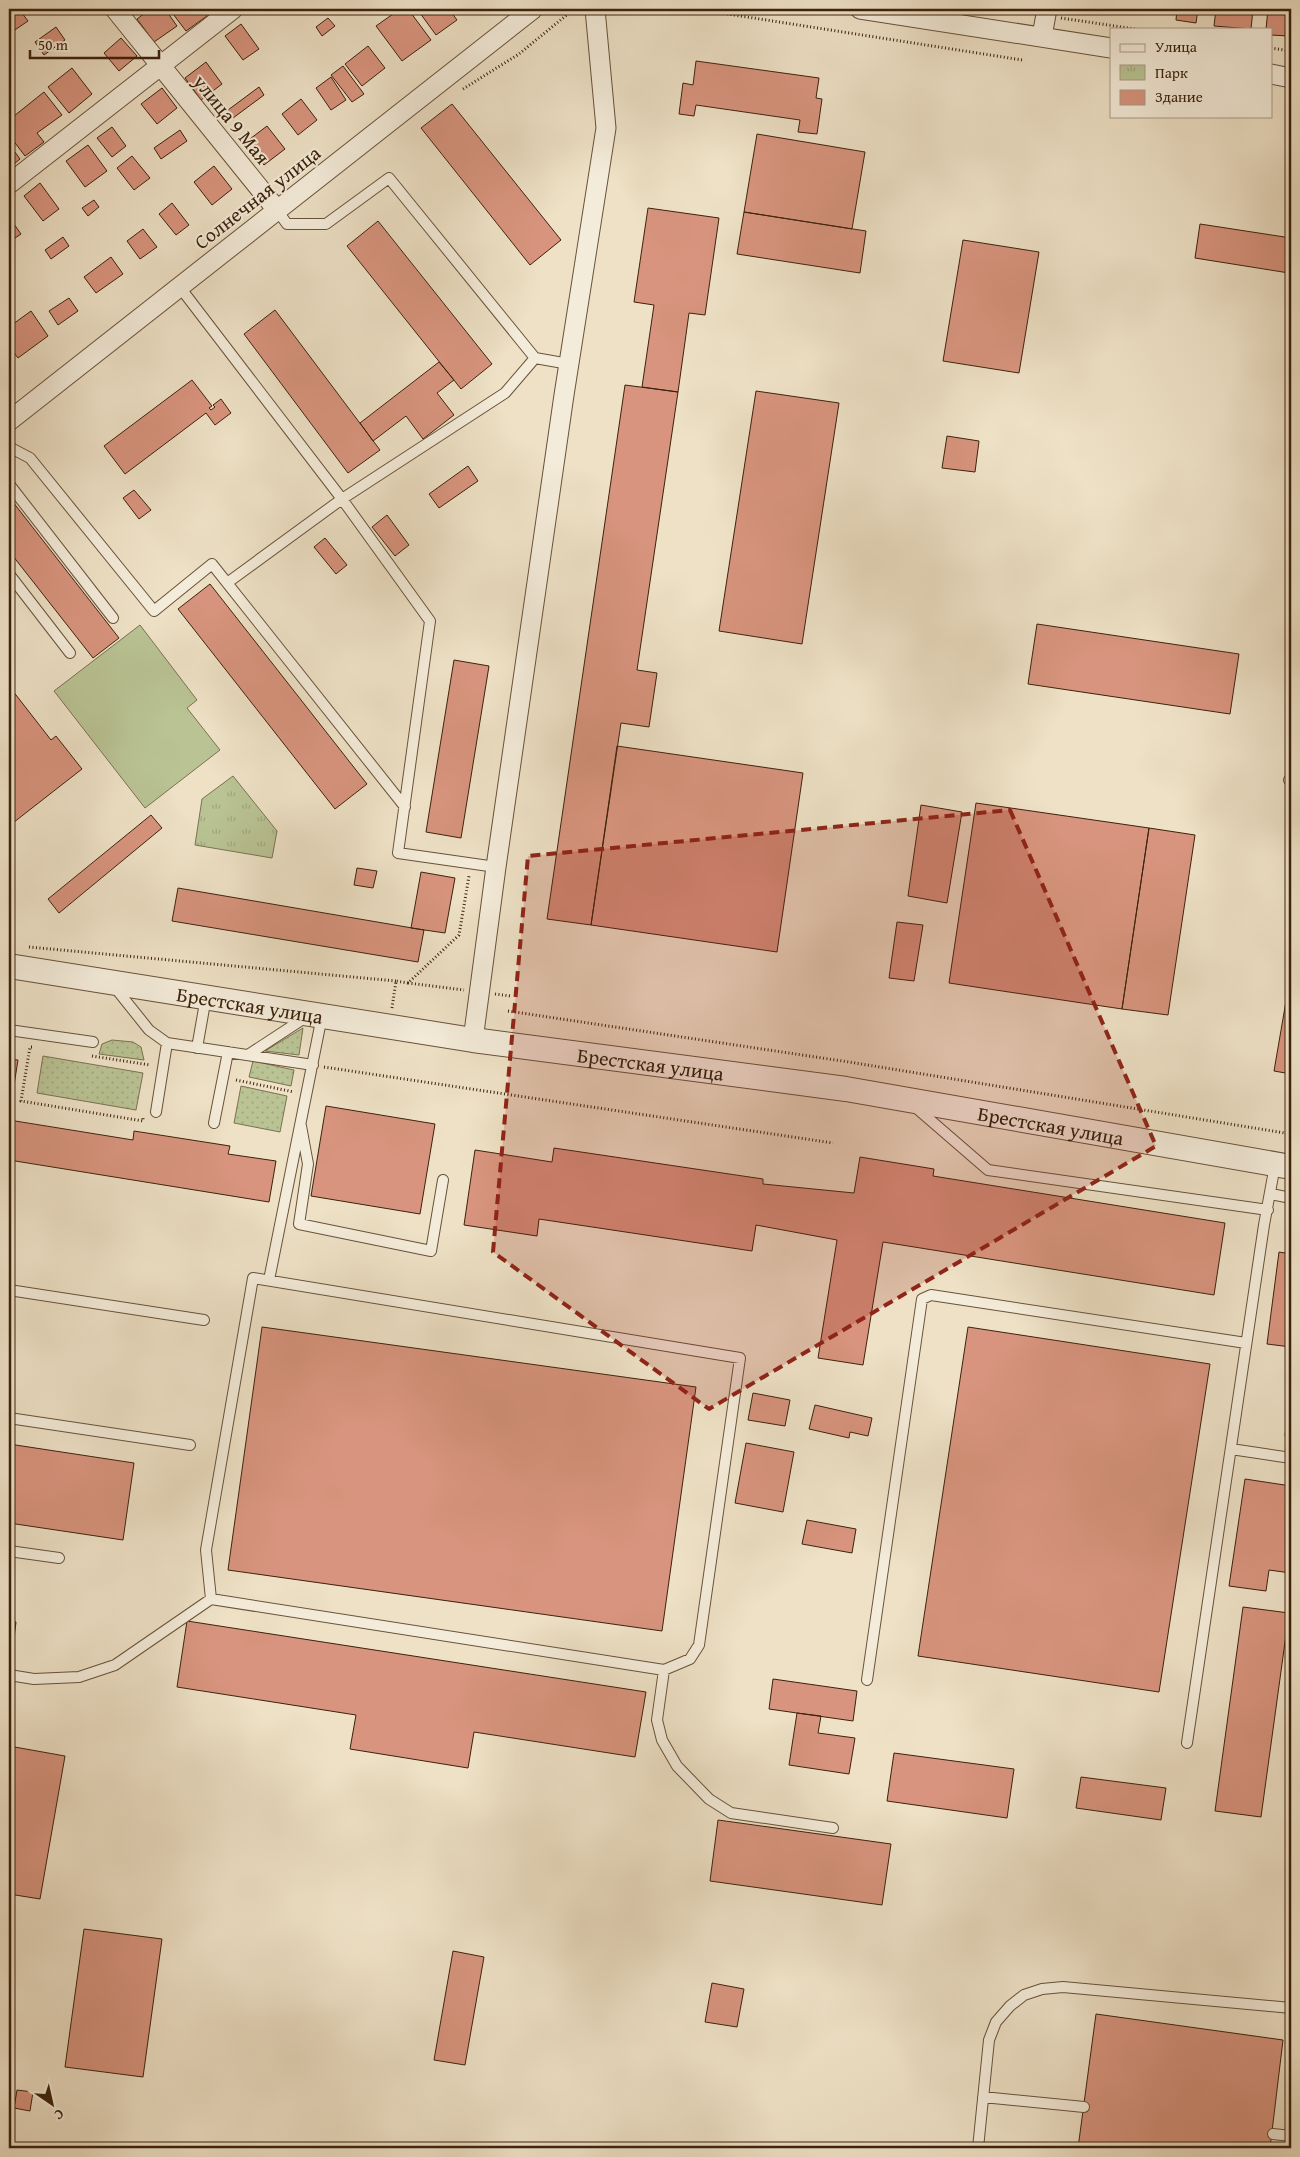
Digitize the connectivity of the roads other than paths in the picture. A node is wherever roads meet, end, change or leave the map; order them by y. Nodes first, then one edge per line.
1 (115, 9) edge
2 (233, 9) edge
3 (533, 9) edge
4 (596, 9) edge
5 (860, 9) edge
6 (1046, 12) edge
7 (1042, 36) junction
8 (1110, 48) edge
9 (160, 65) junction
10 (1272, 74) edge
11 (1291, 78) edge
12 (9, 184) edge
13 (277, 210) junction
14 (179, 286) junction
15 (535, 358) junction
16 (569, 364) junction
17 (9, 420) edge
18 (9, 447) edge
19 (9, 484) edge
20 (342, 499) junction
21 (9, 574) edge
22 (227, 583) junction
23 (113, 618) dead end
24 (70, 653) dead end
25 (405, 807) junction
26 (496, 867) junction
27 (9, 966) edge
28 (110, 981) junction
29 (206, 996) junction
30 (316, 1014) junction
31 (9, 1030) edge
32 (473, 1040) junction
33 (93, 1042) dead end
34 (167, 1043) junction
35 (198, 1048) junction
36 (228, 1052) junction
37 (248, 1056) junction
38 (313, 1066) junction
39 (908, 1100) junction
40 (156, 1112) dead end
41 (214, 1123) dead end
42 (301, 1126) junction
43 (1283, 1166) edge
44 (443, 1180) dead end
45 (1271, 1194) junction
46 (1291, 1198) edge
47 (1268, 1210) junction
48 (269, 1280) junction
49 (9, 1290) edge
50 (204, 1320) dead end
51 (1246, 1343) junction
52 (9, 1418) edge
53 (190, 1445) dead end
54 (1230, 1449) junction
55 (1291, 1458) edge
56 (9, 1551) edge
57 (59, 1558) dead end
58 (211, 1599) junction
59 (664, 1670) junction
60 (9, 1675) edge
61 (867, 1680) dead end
62 (1187, 1743) dead end
63 (833, 1828) dead end
64 (1291, 2008) edge
65 (983, 2097) junction
66 (1084, 2107) dead end
67 (1273, 2134) dead end
68 (1291, 2136) edge
69 (978, 2148) edge

1 - 9 street, улица 9 Мая
2 - 9 street
3 - 13 street, Солнечная улица
4 - 16 street
5 - 7 street
6 - 7 street
7 - 8 street
9 - 12 street
9 - 13 street, улица 9 Мая
10 - 11 street
13 - 14 street, Солнечная улица
13 - 15 lane
14 - 17 street, Солнечная улица
14 - 20 lane
15 - 16 lane
15 - 20 lane
16 - 26 street
18 - 22 lane
19 - 23 lane
20 - 22 lane
20 - 25 lane
21 - 24 lane
22 - 25 lane
25 - 26 lane
26 - 32 street
27 - 28 street, Брестская улица
28 - 29 street, Брестская улица
28 - 34 lane
29 - 30 street, Брестская улица
29 - 35 lane
30 - 32 street, Брестская улица
30 - 37 lane
30 - 38 lane
31 - 33 lane
32 - 39 street, Брестская улица
34 - 35 lane
34 - 40 lane
35 - 36 lane
36 - 37 lane
36 - 41 lane
37 - 38 lane
38 - 42 lane
39 - 43 street, Брестская улица
39 - 47 lane
42 - 44 lane
42 - 48 lane
43 - 45 lane
45 - 46 lane
45 - 47 lane
47 - 51 lane
48 - 58 lane
48 - 59 lane
49 - 50 lane
51 - 54 lane
51 - 61 lane
52 - 53 lane
54 - 55 lane
54 - 62 lane
56 - 57 lane
58 - 59 lane
58 - 60 lane
59 - 63 lane
64 - 65 lane
65 - 66 lane
65 - 69 lane
67 - 68 lane

